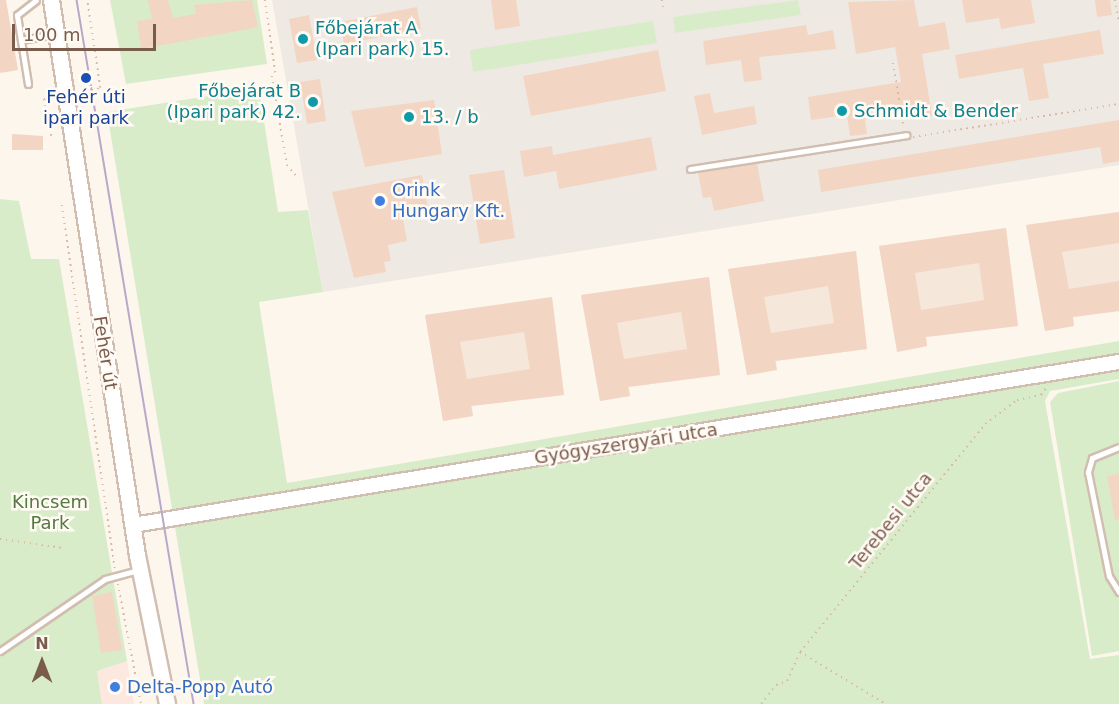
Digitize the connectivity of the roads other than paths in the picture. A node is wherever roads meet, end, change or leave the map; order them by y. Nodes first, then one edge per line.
1 (36, 0) edge
2 (51, 0) edge
3 (55, 34) junction
4 (21, 40) junction
5 (28, 84) dead end
6 (906, 135) road end
7 (690, 169) dead end
8 (1119, 362) edge
9 (1119, 447) edge
10 (133, 525) junction
11 (139, 570) junction
12 (1119, 592) edge
13 (0, 651) edge
14 (167, 704) edge

1 - 4 lane
2 - 3 main road, Fehér út
3 - 4 lane
3 - 10 main road, Fehér út
4 - 5 lane
6 - 7 lane
8 - 10 street, Gyógyszergyári utca
9 - 12 lane
10 - 11 main road, Fehér út
11 - 13 lane
11 - 14 main road, Fehér út

